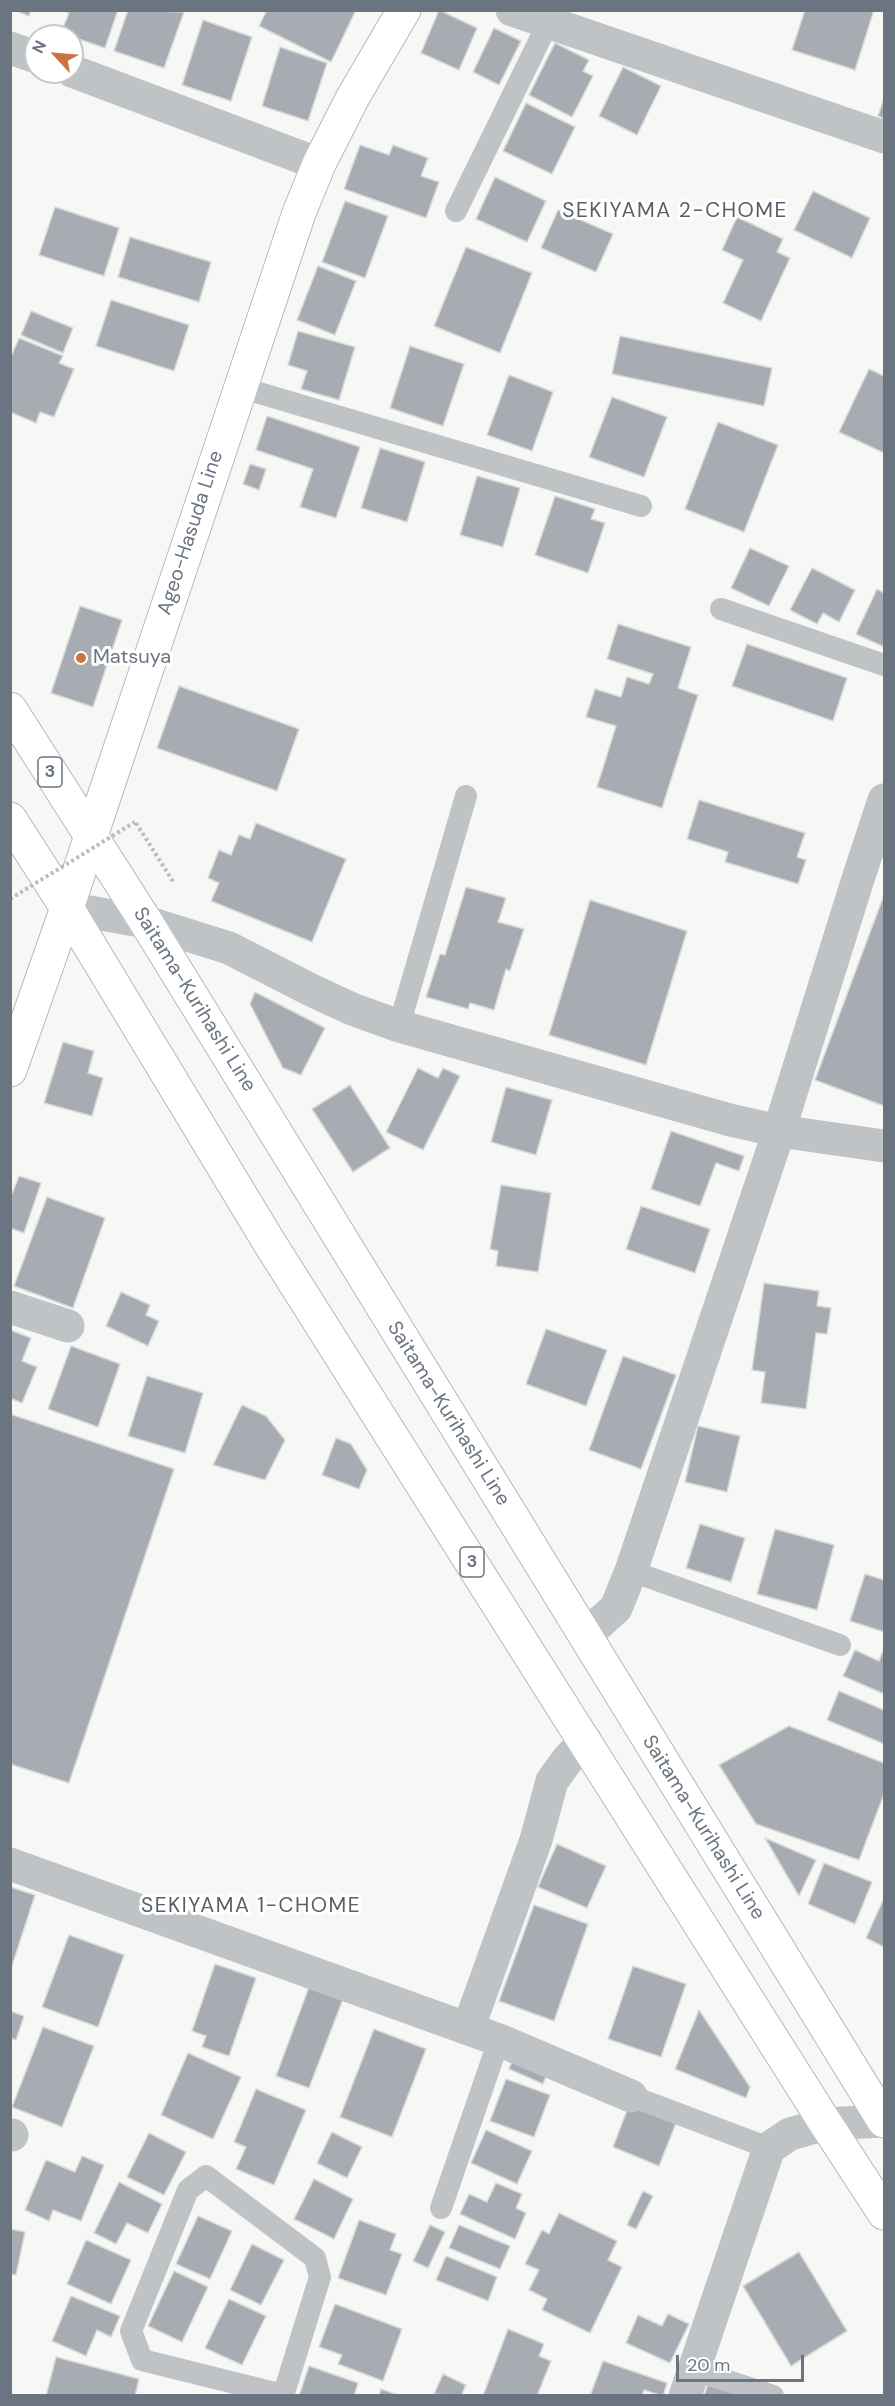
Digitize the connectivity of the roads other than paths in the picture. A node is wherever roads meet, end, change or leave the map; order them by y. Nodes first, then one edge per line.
1 (404, 10) edge
2 (513, 10) edge
3 (548, 23) junction
4 (84, 76) edge
5 (885, 137) edge
6 (319, 164) junction
7 (456, 211) dead end
8 (239, 387) junction
9 (641, 506) dead end
10 (721, 609) dead end
11 (885, 665) edge
12 (10, 709) edge
13 (466, 796) dead end
14 (885, 800) edge
15 (10, 819) edge
16 (90, 835) junction
17 (67, 908) junction
18 (146, 922) junction
19 (399, 1026) junction
20 (10, 1070) edge
21 (779, 1131) junction
22 (885, 1146) edge
23 (10, 1307) edge
24 (68, 1326) dead end
25 (632, 1571) junction
26 (585, 1636) junction
27 (840, 1645) dead end
28 (586, 1741) junction
29 (10, 1864) edge
30 (468, 2029) junction
31 (499, 2040) junction
32 (632, 2096) joint
33 (885, 2121) edge
34 (826, 2124) junction
35 (769, 2148) junction
36 (441, 2208) dead end
37 (885, 2213) edge
38 (690, 2383) edge
39 (283, 2395) edge
40 (772, 2396) edge

1 - 6 main road, Ageo-Hasuda Line
2 - 3 street
3 - 5 street
3 - 7 lane
4 - 6 street
6 - 8 main road, Ageo-Hasuda Line
8 - 9 lane
8 - 16 main road, Ageo-Hasuda Line
10 - 11 lane
12 - 16 main road, Saitama-Kurihashi Line / 3
13 - 19 lane
14 - 21 street
15 - 17 main road, 3
16 - 17 main road, Ageo-Hasuda Line
16 - 18 main road, Saitama-Kurihashi Line / 3
17 - 18 street
17 - 20 main road, Ageo-Hasuda Line
17 - 28 main road, 3
18 - 19 street
18 - 26 main road, Saitama-Kurihashi Line / 3
19 - 21 street
21 - 22 street
21 - 25 street
23 - 24 street
25 - 26 street
25 - 27 lane
26 - 33 main road, Saitama-Kurihashi Line / 3
28 - 30 street
28 - 34 main road, 3
29 - 30 street
30 - 31 street
31 - 32 street
31 - 36 lane
32 - 35 lane
33 - 34 street
34 - 35 street
34 - 37 main road, 3
35 - 38 street
38 - 40 lane
39 - 39 lane

